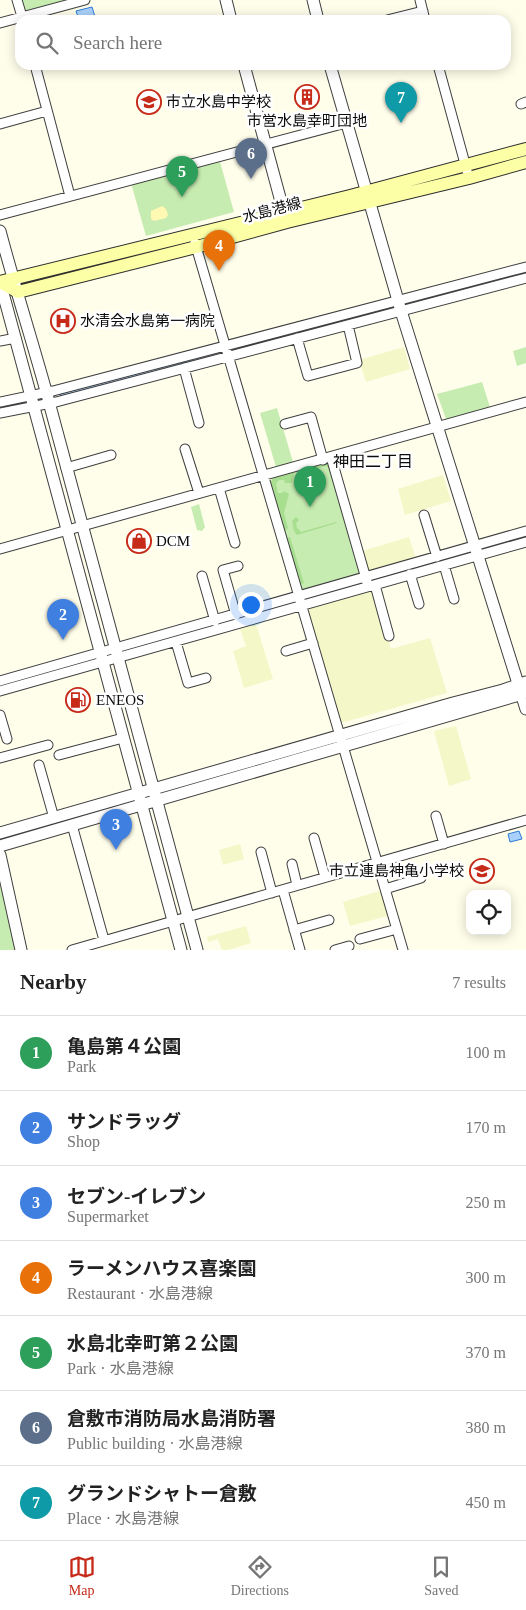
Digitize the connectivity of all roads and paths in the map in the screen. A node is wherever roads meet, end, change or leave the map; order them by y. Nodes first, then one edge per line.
1 (17, 0) edge
2 (85, 0) edge
3 (226, 0) edge
4 (313, 0) edge
5 (420, 0) edge
6 (21, 15) edge
7 (32, 15) edge
8 (230, 15) edge
9 (317, 15) edge
10 (424, 15) edge
11 (15, 20) edge
12 (0, 23) edge
13 (35, 70) edge
14 (245, 70) edge
15 (331, 70) edge
16 (439, 70) edge
17 (47, 111) junction
18 (346, 123) junction
19 (0, 124) edge
20 (265, 144) junction
21 (526, 149) edge
22 (526, 162) edge
23 (465, 164) junction
24 (469, 178) junction
25 (70, 196) junction
26 (368, 197) junction
27 (0, 215) edge
28 (285, 217) junction
29 (0, 231) edge
30 (194, 241) junction
31 (526, 267) edge
32 (514, 276) junction
33 (526, 278) edge
34 (14, 279) junction
35 (0, 282) edge
36 (18, 292) junction
37 (400, 305) junction
38 (348, 325) junction
39 (305, 330) junction
40 (16, 338) junction
41 (296, 338) junction
42 (0, 341) edge
43 (227, 351) junction
44 (184, 368) junction
45 (47, 398) junction
46 (32, 401) junction
47 (0, 402) edge
48 (526, 402) edge
49 (0, 413) edge
50 (199, 423) dead end
51 (285, 424) dead end
52 (438, 427) junction
53 (185, 448) dead end
54 (112, 455) dead end
55 (327, 458) junction
56 (66, 468) junction
57 (263, 476) junction
58 (219, 488) junction
59 (198, 494) junction
60 (424, 515) dead end
61 (82, 526) junction
62 (67, 530) junction
63 (526, 531) edge
64 (526, 542) edge
65 (235, 543) dead end
66 (0, 549) edge
67 (476, 551) junction
68 (437, 557) junction
69 (444, 565) junction
70 (238, 566) dead end
71 (410, 574) junction
72 (202, 576) dead end
73 (369, 582) junction
74 (454, 598) dead end
75 (300, 601) junction
76 (419, 604) dead end
77 (236, 615) junction
78 (214, 621) junction
79 (389, 636) dead end
80 (176, 642) junction
81 (313, 643) junction
82 (286, 651) dead end
83 (117, 653) junction
84 (101, 658) junction
85 (206, 678) dead end
86 (0, 681) edge
87 (523, 689) edge
88 (0, 691) edge
89 (526, 709) edge
90 (0, 715) edge
91 (123, 738) junction
92 (7, 739) dead end
93 (342, 742) junction
94 (48, 745) dead end
95 (141, 749) junction
96 (128, 754) junction
97 (59, 755) dead end
98 (0, 758) edge
99 (39, 766) dead end
100 (201, 781) junction
101 (154, 795) junction
102 (140, 799) junction
103 (106, 809) junction
104 (436, 816) dead end
105 (54, 818) junction
106 (526, 820) edge
107 (72, 825) junction
108 (0, 833) edge
109 (314, 838) dead end
110 (168, 842) junction
111 (444, 844) junction
112 (0, 846) edge
113 (152, 846) junction
114 (261, 852) dead end
115 (0, 855) edge
116 (378, 862) junction
117 (292, 864) dead end
118 (325, 877) junction
119 (422, 878) dead end
120 (297, 885) junction
121 (385, 888) junction
122 (283, 890) junction
123 (272, 893) junction
124 (188, 917) junction
125 (329, 920) dead end
126 (173, 921) junction
127 (397, 929) junction
128 (294, 930) junction
129 (360, 939) dead end
130 (104, 940) junction
131 (349, 946) dead end
132 (95, 947) edge
133 (21, 950) edge
134 (72, 950) edge
135 (181, 950) edge
136 (197, 950) edge
137 (300, 950) edge
138 (336, 950) edge
139 (403, 950) edge

1 - 6 street
2 - 7 street
3 - 8 street
4 - 9 street
5 - 10 street
11 - 12 street
13 - 17 street
14 - 20 street
15 - 18 street
16 - 23 street
17 - 19 street
17 - 25 street
18 - 20 street
18 - 26 street
20 - 25 street
20 - 28 street
21 - 23 main road, 水島港線
22 - 24 main road, 水島港線
23 - 24 street
23 - 26 main road, 水島港線
24 - 26 main road, 水島港線
25 - 27 street
26 - 28 main road, 水島港線
26 - 37 street
28 - 30 main road, 水島港線
29 - 34 street
30 - 34 main road, 水島港線
30 - 36 main road, 水島港線
30 - 43 street
31 - 32 street
32 - 33 street
32 - 37 street
34 - 35 main road, 水島港線
34 - 36 street
35 - 36 main road
35 - 40 street
36 - 45 street
37 - 38 street
37 - 39 street
37 - 52 street
38 - 39 street
38 - 41 street
39 - 41 street
39 - 43 street
40 - 42 street
40 - 46 street
41 - 43 street
43 - 44 street
43 - 45 street
43 - 57 street
44 - 45 street
44 - 50 street
45 - 46 street
45 - 56 street
46 - 47 street
46 - 49 street
46 - 62 street
48 - 52 street
51 - 55 street
52 - 55 street
52 - 67 street
53 - 59 street
54 - 56 street
55 - 57 street
55 - 73 street
56 - 61 street
57 - 58 street
57 - 75 street
58 - 59 street
58 - 65 street
59 - 61 street
60 - 68 street
61 - 62 street
61 - 83 street
62 - 66 street
62 - 84 street
63 - 67 street
64 - 67 street
67 - 68 street
67 - 69 street
67 - 87 street
68 - 73 street
69 - 71 street
69 - 74 street
70 - 77 street
71 - 73 street
71 - 76 street
72 - 78 street
73 - 75 street
73 - 79 street
75 - 77 street
75 - 80 street
75 - 81 street
77 - 78 street
78 - 83 street
80 - 83 street
80 - 85 street
81 - 82 street
81 - 93 street
83 - 84 street
83 - 95 street
84 - 86 street
84 - 88 street
84 - 91 street
87 - 89 street
87 - 93 street
90 - 92 street
91 - 96 street
91 - 97 street
93 - 100 street
93 - 116 street
94 - 98 street
95 - 100 street
95 - 101 street
96 - 102 street
96 - 103 street
99 - 105 street
100 - 101 street
100 - 110 street
101 - 102 street
101 - 110 street
102 - 103 street
102 - 113 street
103 - 105 street
103 - 107 street
103 - 113 street
104 - 111 street
105 - 108 street
106 - 111 street
107 - 112 street
107 - 130 street
109 - 118 street
110 - 124 street
111 - 116 street
113 - 126 street
114 - 123 street
115 - 133 street
116 - 118 street
116 - 121 street
117 - 120 street
118 - 120 street
119 - 121 street
120 - 122 street
121 - 127 street
122 - 123 street
122 - 128 street
123 - 124 street
124 - 126 street
124 - 136 street
125 - 128 street
126 - 130 street
126 - 135 street
127 - 129 street
127 - 139 street
128 - 137 street
130 - 132 street
131 - 138 street
132 - 134 street

